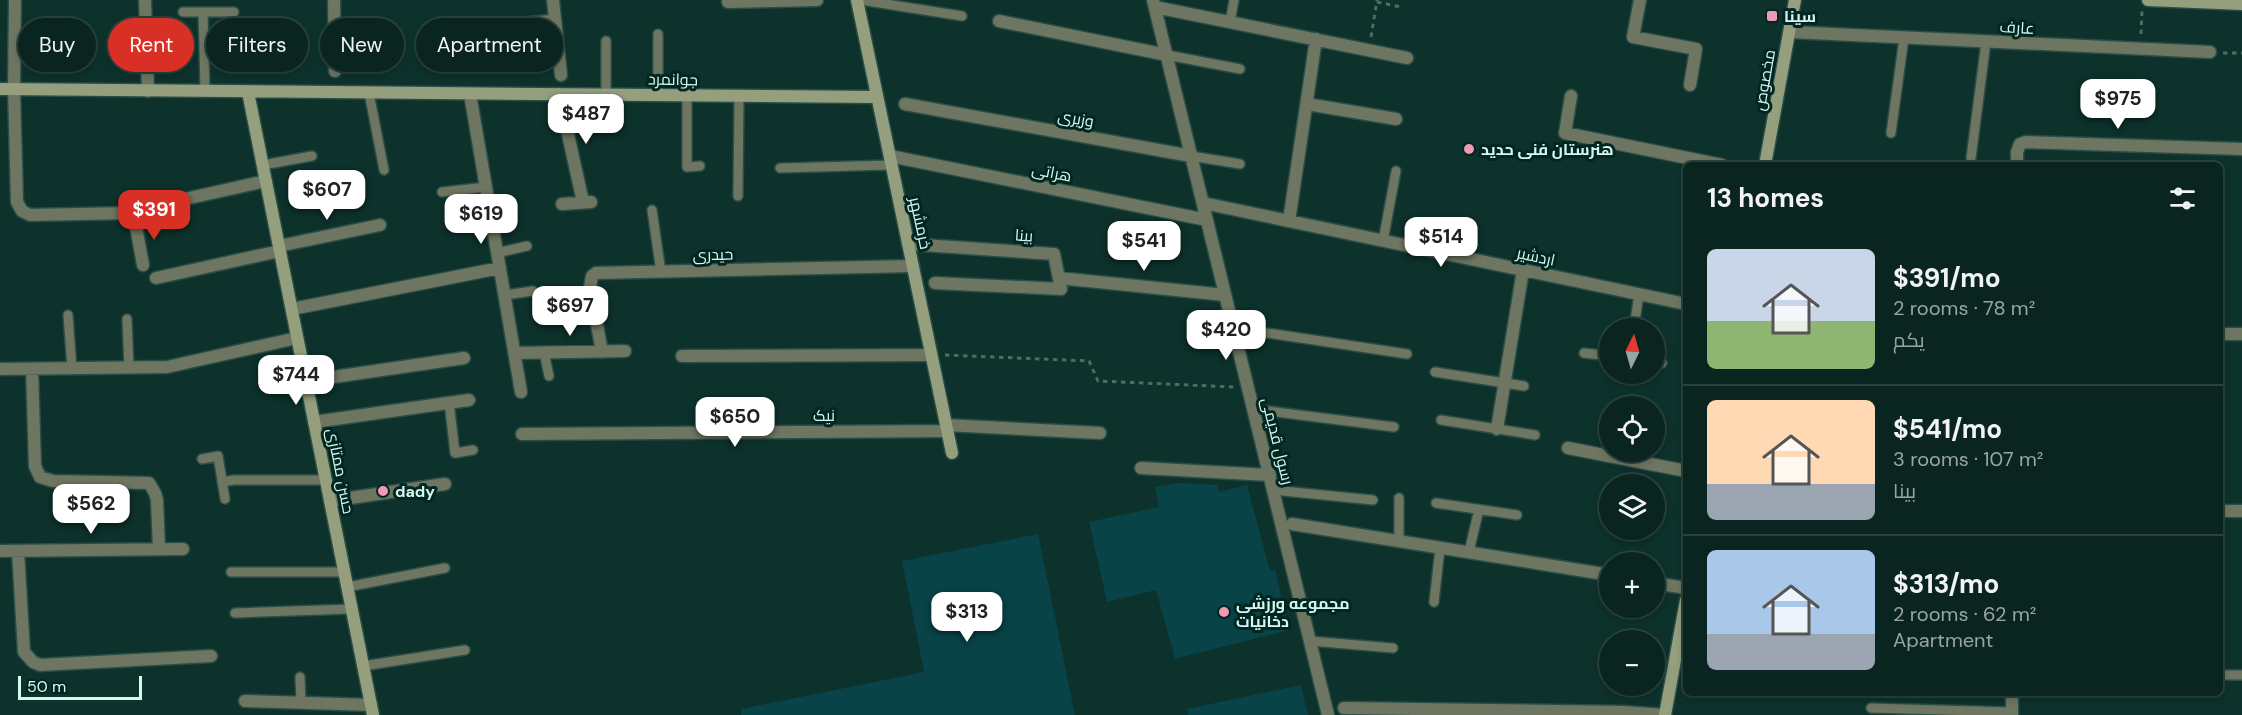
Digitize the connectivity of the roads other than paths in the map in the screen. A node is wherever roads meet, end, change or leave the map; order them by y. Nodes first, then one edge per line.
1 (15, 0) edge
2 (145, 0) edge
3 (334, 0) edge
4 (553, 0) edge
5 (817, 0) edge
6 (856, 0) edge
7 (861, 0) edge
8 (1234, 0) edge
9 (1640, 0) edge
10 (1796, 0) edge
11 (728, 2) dead end
12 (1154, 3) edge
13 (2145, 3) edge
14 (2242, 4) edge
15 (183, 12) dead end
16 (203, 12) junction
17 (234, 12) dead end
18 (962, 16) dead end
19 (334, 18) edge
20 (555, 18) edge
21 (999, 21) dead end
22 (1230, 22) junction
23 (1790, 32) junction
24 (658, 34) dead end
25 (1904, 38) junction
26 (1316, 39) junction
27 (606, 41) dead end
28 (1986, 42) junction
29 (2210, 52) road end
30 (1167, 55) junction
31 (1407, 58) dead end
32 (1240, 69) dead end
33 (561, 72) edge
34 (561, 75) dead end
35 (1690, 85) dead end
36 (0, 89) edge
37 (14, 89) junction
38 (205, 91) junction
39 (148, 92) junction
40 (248, 92) junction
41 (369, 93) junction
42 (470, 94) junction
43 (559, 94) junction
44 (606, 95) junction
45 (658, 95) junction
46 (687, 96) junction
47 (739, 96) junction
48 (1571, 96) dead end
49 (877, 97) junction
50 (905, 104) dead end
51 (1306, 104) junction
52 (1396, 119) dead end
53 (1891, 133) dead end
54 (2242, 149) edge
55 (312, 156) dead end
56 (1191, 156) junction
57 (1971, 158) dead end
58 (890, 160) junction
59 (1707, 162) edge
60 (1766, 162) edge
61 (2017, 162) edge
62 (1240, 164) dead end
63 (263, 165) junction
64 (700, 166) dead end
65 (780, 168) dead end
66 (384, 170) dead end
67 (1396, 171) dead end
68 (266, 181) junction
69 (486, 187) junction
70 (442, 192) dead end
71 (738, 196) dead end
72 (1203, 203) junction
73 (562, 204) dead end
74 (159, 205) dead end
75 (652, 210) dead end
76 (1207, 220) junction
77 (1289, 221) junction
78 (380, 225) dead end
79 (1383, 241) junction
80 (908, 244) junction
81 (527, 246) dead end
82 (279, 249) junction
83 (497, 253) junction
84 (143, 265) dead end
85 (913, 266) junction
86 (500, 268) junction
87 (1523, 270) junction
88 (661, 272) junction
89 (156, 278) dead end
90 (1059, 278) junction
91 (935, 283) dead end
92 (533, 291) dead end
93 (1639, 294) junction
94 (505, 295) junction
95 (1225, 295) junction
96 (1683, 303) edge
97 (292, 309) junction
98 (68, 315) dead end
99 (1635, 318) edge
100 (127, 319) dead end
101 (1234, 328) junction
102 (2223, 334) edge
103 (2242, 334) edge
104 (297, 338) junction
105 (625, 351) dead end
106 (544, 352) junction
107 (602, 352) junction
108 (515, 353) junction
109 (1584, 353) dead end
110 (1407, 354) dead end
111 (932, 355) junction
112 (1599, 355) edge
113 (682, 356) dead end
114 (464, 358) dead end
115 (129, 368) junction
116 (0, 369) edge
117 (32, 369) junction
118 (72, 369) junction
119 (1435, 372) dead end
120 (549, 376) dead end
121 (306, 381) junction
122 (1504, 383) junction
123 (1524, 386) dead end
124 (521, 392) dead end
125 (469, 399) dead end
126 (449, 402) junction
127 (1253, 409) junction
128 (1441, 420) dead end
129 (314, 422) junction
130 (1394, 427) dead end
131 (947, 428) junction
132 (1497, 429) junction
133 (1100, 433) dead end
134 (522, 435) dead end
135 (1535, 435) dead end
136 (1568, 448) dead end
137 (473, 450) dead end
138 (952, 453) dead end
139 (202, 459) dead end
140 (1142, 468) dead end
141 (1683, 470) edge
142 (1270, 475) junction
143 (326, 480) junction
144 (222, 482) junction
145 (445, 484) dead end
146 (1273, 490) junction
147 (1399, 498) dead end
148 (225, 499) dead end
149 (1373, 500) dead end
150 (330, 501) junction
151 (1436, 503) dead end
152 (1479, 509) junction
153 (2223, 511) edge
154 (2242, 511) edge
155 (1517, 515) dead end
156 (1292, 524) dead end
157 (1399, 541) junction
158 (1440, 548) junction
159 (159, 549) junction
160 (183, 549) dead end
161 (0, 551) edge
162 (18, 551) junction
163 (1469, 552) junction
164 (445, 568) dead end
165 (231, 572) dead end
166 (344, 572) junction
167 (1599, 573) edge
168 (1665, 584) edge
169 (347, 587) junction
170 (1683, 587) edge
171 (1434, 602) dead end
172 (352, 609) junction
173 (235, 613) dead end
174 (1683, 616) edge
175 (1310, 640) junction
176 (1393, 648) dead end
177 (465, 650) dead end
178 (211, 656) dead end
179 (363, 666) junction
180 (2223, 675) edge
181 (2242, 675) edge
182 (300, 677) dead end
183 (2012, 696) edge
184 (245, 701) dead end
185 (301, 703) junction
186 (1344, 708) dead end
187 (1871, 708) dead end
188 (372, 710) edge
189 (1895, 712) edge
190 (2012, 713) edge
191 (1328, 715) edge
192 (1665, 715) edge

1 - 37 street
2 - 39 street
3 - 19 street
4 - 20 street
5 - 11 street
6 - 49 street, خرمشهر
7 - 18 lane
8 - 22 lane
9 - 35 street
10 - 23 street, مخصوص
12 - 22 street
12 - 30 street, رسول قدیمی
13 - 14 street
15 - 16 lane
16 - 17 lane
16 - 38 lane
21 - 30 street
22 - 26 street
23 - 25 street, عارف
23 - 60 street, مخصوص
24 - 45 lane
25 - 28 street, عارف
25 - 53 lane
26 - 31 street
26 - 51 street
27 - 44 lane
28 - 29 street, عارف
28 - 57 lane
30 - 32 lane
30 - 56 street, رسول قدیمی
33 - 34 street
36 - 37 street, جوانمرد
37 - 39 street, جوانمرد
37 - 84 street
38 - 39 street, جوانمرد
38 - 40 street, جوانمرد
40 - 41 street, جوانمرد
40 - 63 street, حسن ممتازی
41 - 42 street, جوانمرد
41 - 66 lane
42 - 43 street, جوانمرد
42 - 69 street
43 - 44 street, جوانمرد
43 - 73 street
44 - 45 street, جوانمرد
45 - 46 street, جوانمرد
46 - 47 street, جوانمرد
46 - 64 lane
47 - 49 street, جوانمرد
47 - 71 lane
48 - 59 street
49 - 58 street, خرمشهر
50 - 56 street, وزیری
51 - 52 street
51 - 77 street
54 - 61 street
55 - 63 lane
56 - 62 lane, وزیری
56 - 72 street, رسول قدیمی
58 - 65 lane
58 - 76 street, هراتی
58 - 80 street, خرمشهر
63 - 68 street, حسن ممتازی
67 - 79 lane
68 - 74 street
68 - 82 street, حسن ممتازی
69 - 70 lane
69 - 83 street
72 - 76 street, رسول قدیمی
72 - 77 street, اردشیر
75 - 88 lane
76 - 95 street, رسول قدیمی
77 - 79 street, اردشیر
78 - 82 street
79 - 87 street, اردشیر
80 - 85 street, خرمشهر
80 - 90 street, بینا
81 - 83 lane
82 - 89 street
82 - 97 street, حسن ممتازی
83 - 86 street
85 - 88 street, حیدری
85 - 111 street, خرمشهر
86 - 94 street
86 - 97 street
87 - 93 street, اردشیر
87 - 122 street
88 - 107 street, حیدری
90 - 91 street
90 - 95 street
92 - 94 lane
93 - 96 street, اردشیر
93 - 99 lane
94 - 108 street
95 - 101 street, رسول قدیمی
97 - 104 street, حسن ممتازی
98 - 118 lane
100 - 115 lane
101 - 110 lane
101 - 127 street, رسول قدیمی
102 - 103 street
104 - 115 street
104 - 121 street, حسن ممتازی
105 - 107 street
106 - 107 street
106 - 108 street
106 - 120 lane
108 - 124 street
109 - 112 lane
111 - 113 street
111 - 131 street, خرمشهر
114 - 121 street
115 - 118 street
116 - 117 street
117 - 118 street
117 - 159 street
119 - 122 lane
121 - 129 street, حسن ممتازی
122 - 123 lane
122 - 132 street
125 - 126 street
126 - 129 street
126 - 137 lane
127 - 130 lane
127 - 142 street, رسول قدیمی
128 - 132 lane
129 - 143 street, حسن ممتازی
131 - 133 street, نیک
131 - 134 street, نیک
131 - 138 street, خرمشهر
132 - 135 lane
136 - 141 street
139 - 144 lane
140 - 142 street
142 - 146 street, رسول قدیمی
143 - 144 lane
143 - 150 street, حسن ممتازی
144 - 148 lane
145 - 150 street
146 - 149 lane
146 - 175 street, رسول قدیمی
147 - 157 lane
150 - 166 street, حسن ممتازی
151 - 152 lane
152 - 155 lane
152 - 163 lane
153 - 154 street
156 - 157 street
157 - 158 street
158 - 163 street
158 - 171 lane
159 - 160 street
159 - 162 street
161 - 162 street
162 - 178 street
163 - 167 street
164 - 169 lane
165 - 166 lane
166 - 169 street, حسن ممتازی
168 - 170 street
169 - 172 street, حسن ممتازی
172 - 173 lane
172 - 179 street, حسن ممتازی
174 - 192 street
175 - 176 lane
175 - 191 street, رسول قدیمی
177 - 179 lane
179 - 188 street, حسن ممتازی
180 - 181 lane
182 - 185 lane
183 - 190 street
184 - 185 street
185 - 188 street
186 - 192 street
187 - 189 lane
189 - 190 lane

